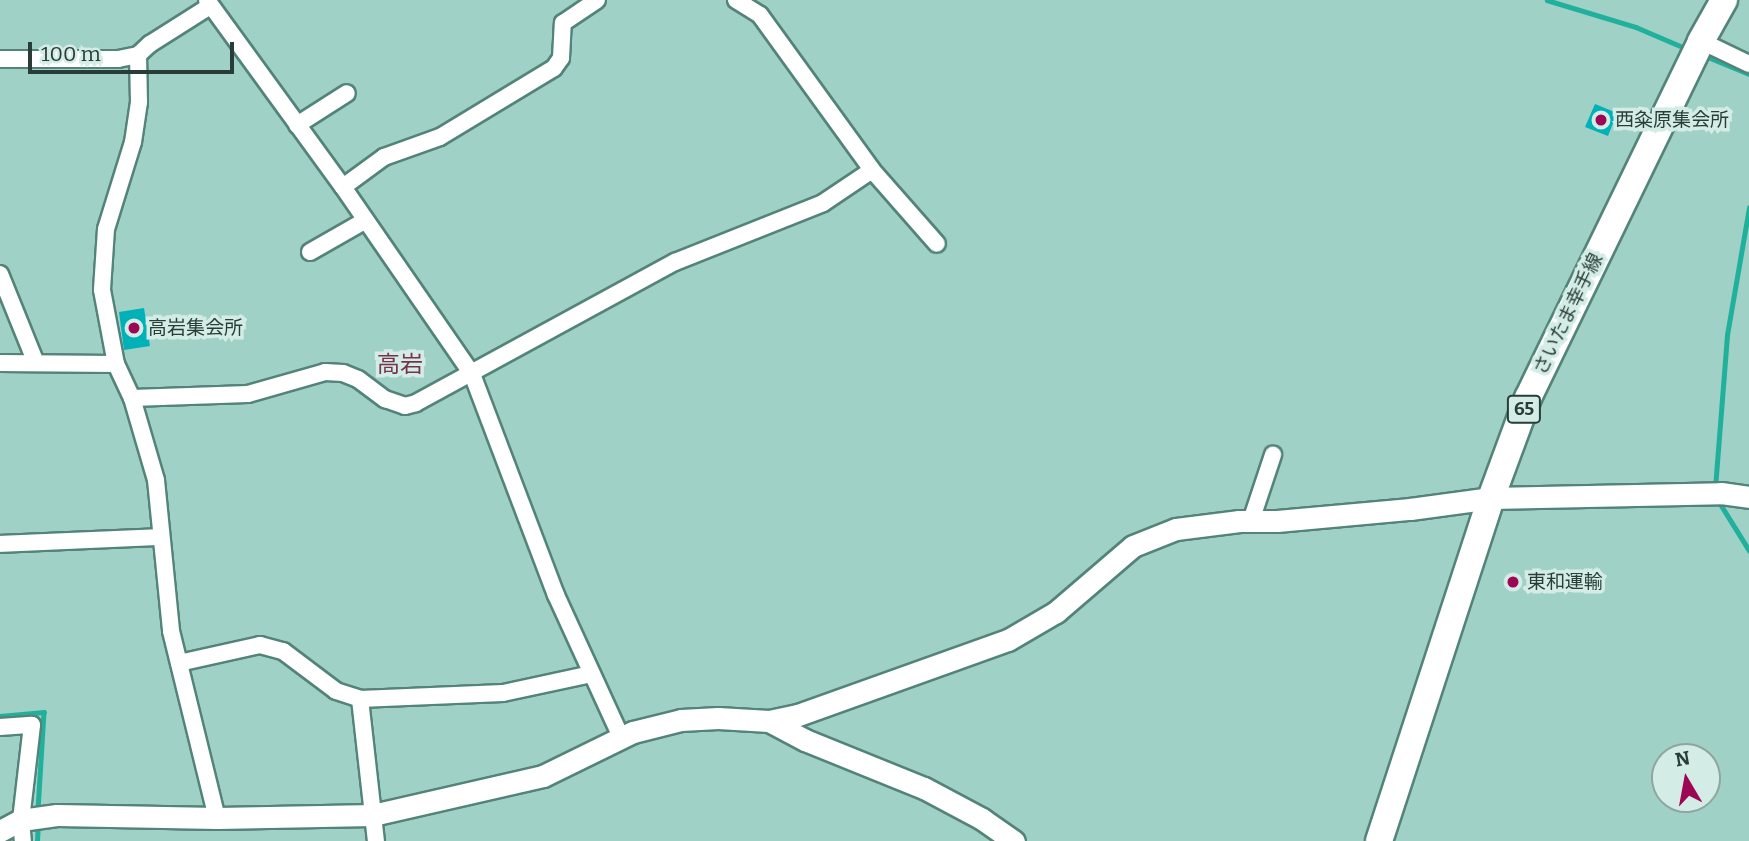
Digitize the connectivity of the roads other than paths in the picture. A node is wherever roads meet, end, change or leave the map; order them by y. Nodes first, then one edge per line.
1 (597, 0) edge
2 (736, 0) edge
3 (1724, 0) edge
4 (209, 3) edge
5 (1701, 41) junction
6 (138, 55) junction
7 (0, 59) edge
8 (1749, 64) edge
9 (347, 93) dead end
10 (298, 125) junction
11 (872, 170) junction
12 (343, 187) junction
13 (366, 220) junction
14 (937, 244) dead end
15 (310, 252) dead end
16 (0, 274) edge
17 (0, 362) edge
18 (36, 363) junction
19 (116, 364) junction
20 (471, 374) junction
21 (132, 398) junction
22 (1273, 455) dead end
23 (1749, 497) edge
24 (1491, 498) junction
25 (1251, 521) junction
26 (161, 537) junction
27 (0, 544) edge
28 (178, 663) junction
29 (592, 674) junction
30 (360, 699) junction
31 (769, 722) junction
32 (0, 727) edge
33 (621, 737) junction
34 (373, 815) junction
35 (217, 818) junction
36 (0, 831) edge
37 (22, 831) edge
38 (376, 841) edge
39 (1014, 841) edge
40 (1379, 841) edge

1 - 12 street
2 - 11 street
3 - 5 main road, さいたま幸手線 / 65
4 - 6 street
4 - 10 street
5 - 8 street
5 - 24 main road, さいたま幸手線 / 65
6 - 7 street
6 - 19 street
9 - 10 street
10 - 12 street
11 - 14 street
11 - 20 street
12 - 13 street
13 - 15 street
13 - 20 street
16 - 18 street
17 - 18 street
18 - 19 street
19 - 21 street
20 - 21 street
20 - 29 street
21 - 26 street
22 - 25 street
23 - 24 street
24 - 25 street
24 - 40 main road, さいたま幸手線 / 65
25 - 31 street
26 - 27 street
26 - 28 street
28 - 30 street
28 - 35 street
29 - 30 street
29 - 33 street
30 - 34 street
31 - 33 street
31 - 39 street
32 - 37 street
33 - 34 street
34 - 35 street
34 - 38 street
35 - 37 street
36 - 37 street

